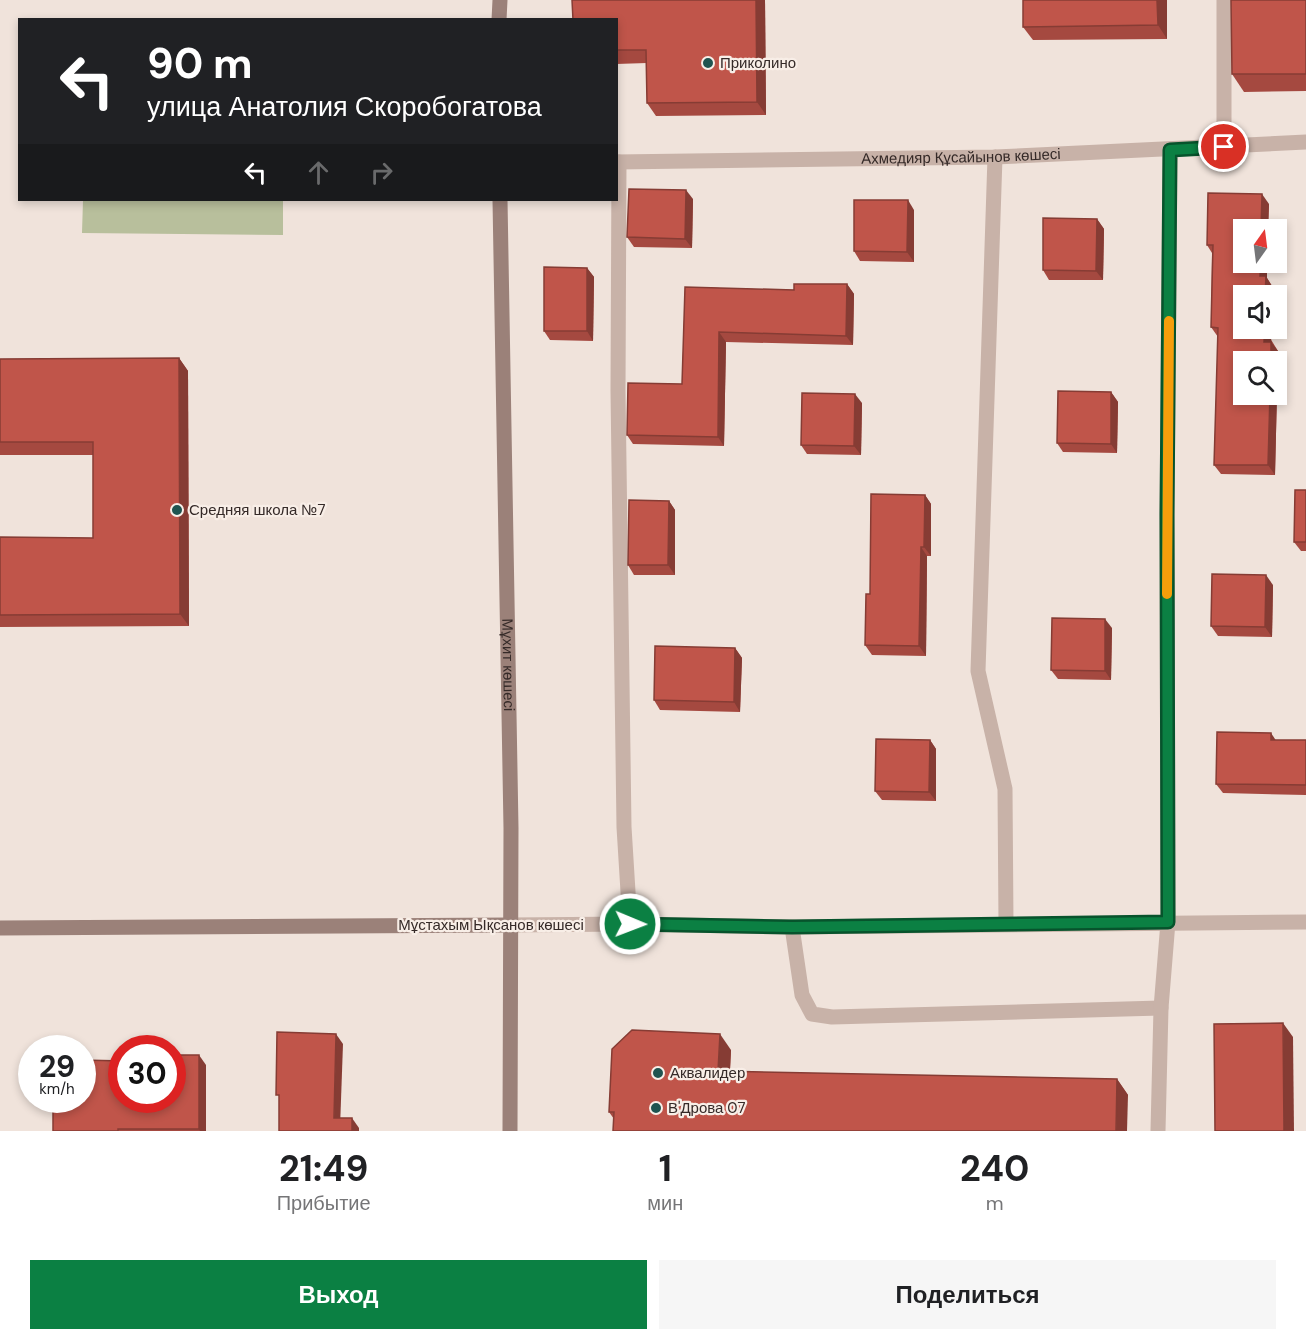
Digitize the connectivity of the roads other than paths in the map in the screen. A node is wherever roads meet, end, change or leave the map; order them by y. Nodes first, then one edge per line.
1 (500, 0) edge
2 (1224, 0) edge
3 (500, 18) edge
4 (1306, 142) edge
5 (1224, 147) junction
6 (1170, 150) junction
7 (995, 157) junction
8 (618, 162) edge
9 (500, 201) edge
10 (1168, 922) junction
11 (1306, 922) edge
12 (630, 924) junction
13 (1006, 924) junction
14 (511, 925) junction
15 (792, 927) junction
16 (0, 928) edge
17 (1161, 1008) junction
18 (510, 1131) edge
19 (1158, 1131) edge

1 - 3 street
2 - 5 street
4 - 5 street, Ахмедияр Құсайынов көшесі
5 - 6 street, Ахмедияр Құсайынов көшесі
6 - 7 street, Ахмедияр Құсайынов көшесі
6 - 10 street
7 - 8 street, Ахмедияр Құсайынов көшесі
7 - 13 street
8 - 12 street
9 - 14 street, Мұхит көшесі
10 - 11 street, Мұстахым Ықсанов көшесі
10 - 13 street, Мұстахым Ықсанов көшесі
10 - 17 street
12 - 14 street, Мұстахым Ықсанов көшесі
12 - 15 street, Мұстахым Ықсанов көшесі
13 - 15 street, Мұстахым Ықсанов көшесі
14 - 16 street, Мұстахым Ықсанов көшесі
14 - 18 street, Мұхит көшесі
15 - 17 street
17 - 19 street

